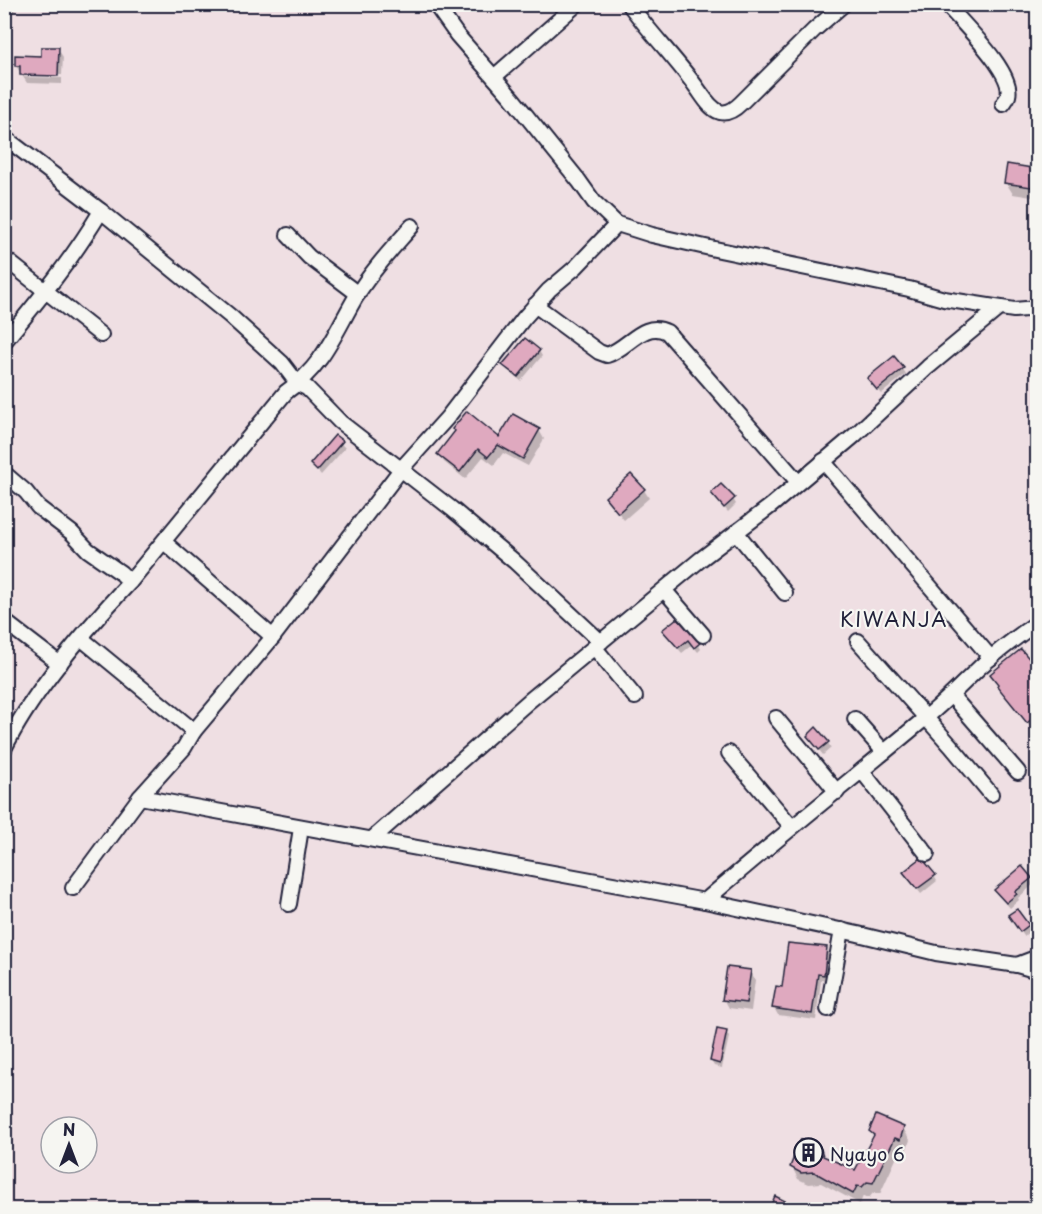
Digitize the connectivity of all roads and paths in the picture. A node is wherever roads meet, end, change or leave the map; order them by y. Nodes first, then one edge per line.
1 (435, 4) edge
2 (577, 4) edge
3 (629, 4) edge
4 (844, 4) edge
5 (946, 4) edge
6 (494, 78) junction
7 (1003, 104) dead end
8 (4, 136) edge
9 (101, 211) junction
10 (617, 224) junction
11 (412, 226) dead end
12 (288, 235) dead end
13 (4, 258) edge
14 (45, 292) junction
15 (358, 294) junction
16 (535, 305) junction
17 (999, 308) junction
18 (1038, 308) edge
19 (101, 335) dead end
20 (4, 342) edge
21 (298, 384) junction
22 (823, 461) junction
23 (402, 468) junction
24 (4, 473) edge
25 (798, 482) junction
26 (736, 532) junction
27 (165, 542) junction
28 (130, 582) junction
29 (664, 591) junction
30 (785, 593) dead end
31 (4, 621) edge
32 (1038, 622) edge
33 (703, 635) dead end
34 (273, 637) junction
35 (81, 639) junction
36 (858, 641) dead end
37 (598, 645) junction
38 (990, 658) junction
39 (60, 664) junction
40 (951, 695) junction
41 (635, 697) dead end
42 (776, 718) dead end
43 (926, 718) junction
44 (855, 719) dead end
45 (194, 731) junction
46 (4, 749) edge
47 (884, 752) junction
48 (729, 753) dead end
49 (862, 771) junction
50 (1018, 772) dead end
51 (837, 792) junction
52 (990, 794) dead end
53 (140, 797) junction
54 (792, 827) junction
55 (301, 828) junction
56 (372, 839) junction
57 (927, 854) dead end
58 (73, 888) dead end
59 (705, 901) junction
60 (289, 904) dead end
61 (842, 930) junction
62 (1038, 957) edge
63 (1017, 965) junction
64 (1038, 971) edge
65 (828, 1009) dead end

1 - 6 street
2 - 6 street
3 - 4 street
5 - 7 street
6 - 10 street
8 - 9 street
9 - 14 street
9 - 21 street
10 - 16 street
10 - 17 street
11 - 15 street
12 - 15 street
13 - 14 street
14 - 19 street
14 - 20 street
15 - 21 street
16 - 23 street
16 - 25 street
17 - 18 street
17 - 22 street
21 - 23 street
21 - 27 street
22 - 25 street
22 - 38 street
23 - 34 street
23 - 37 street
24 - 28 street
25 - 26 street
26 - 29 street
26 - 30 street
27 - 28 street
27 - 34 street
28 - 35 street
29 - 33 street
29 - 37 street
31 - 39 street
32 - 38 street
34 - 45 street
35 - 39 street
35 - 45 street
36 - 43 street
37 - 41 street
37 - 56 street
38 - 40 street
39 - 46 street
40 - 43 street
40 - 50 street
42 - 51 street
43 - 47 street
43 - 52 street
44 - 47 street
45 - 53 street
47 - 49 street
48 - 54 street
49 - 51 street
49 - 57 street
51 - 54 street
53 - 55 street
53 - 58 street
54 - 59 street
55 - 56 street
55 - 60 street
56 - 59 street
59 - 61 street
61 - 63 street
61 - 65 street
62 - 63 street
63 - 64 street

